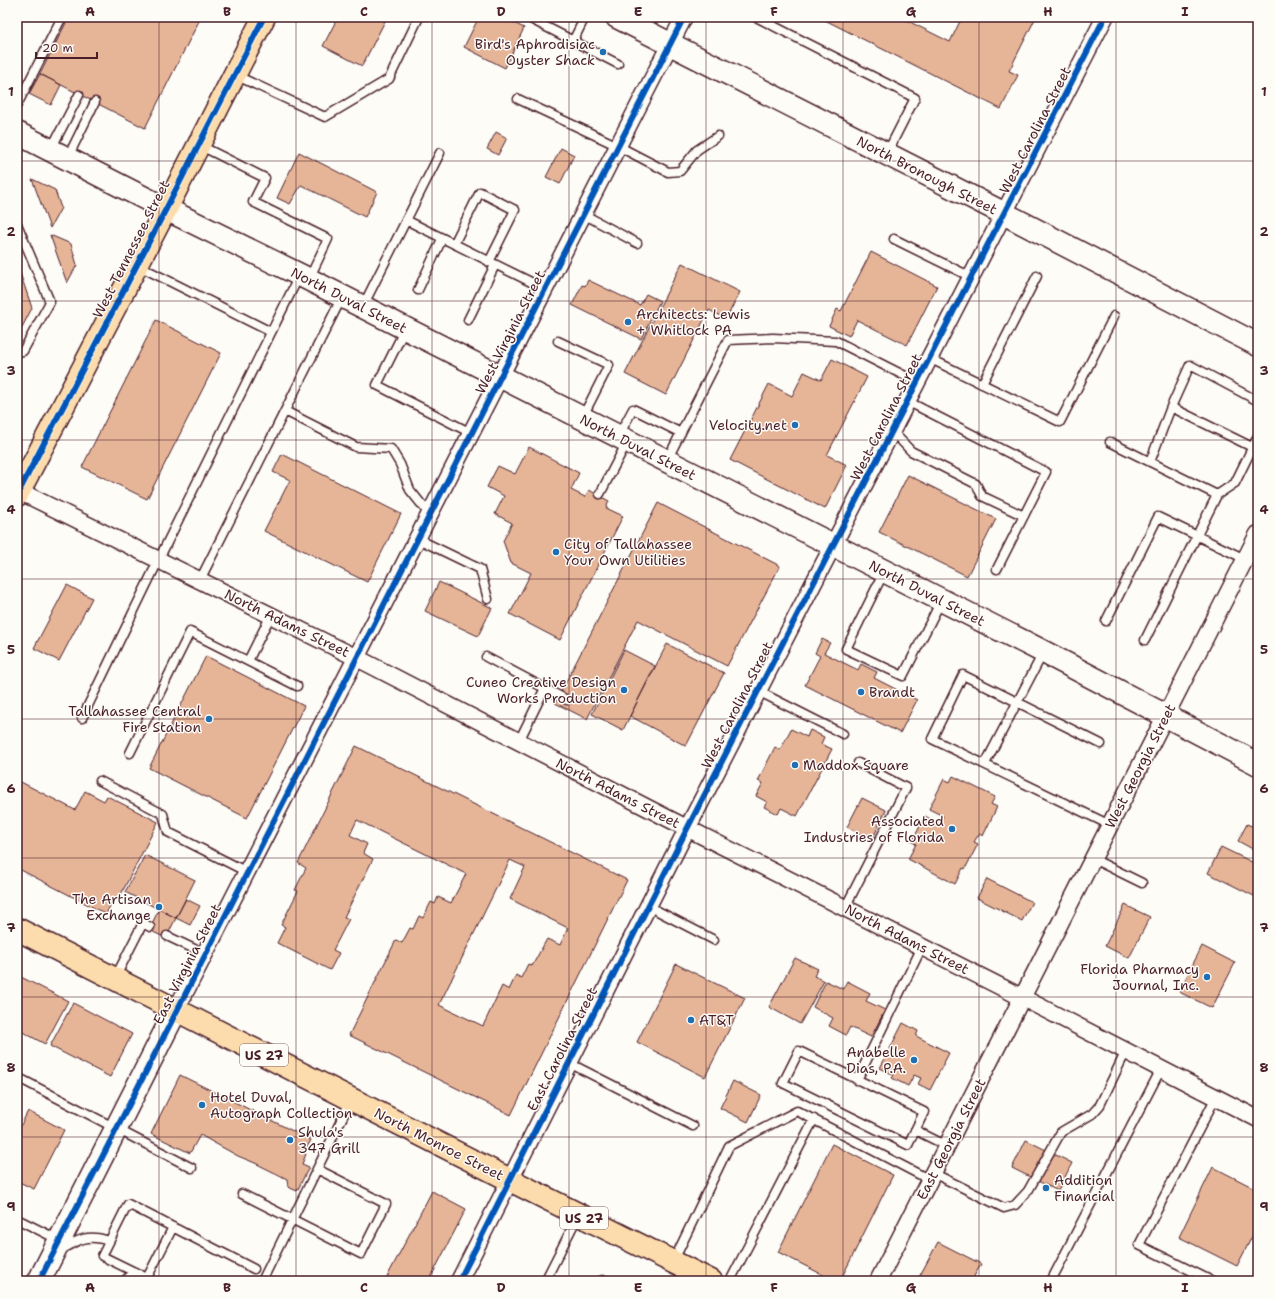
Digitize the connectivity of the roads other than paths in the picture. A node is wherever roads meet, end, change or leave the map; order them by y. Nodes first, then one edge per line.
1 (62, 17) edge
2 (264, 17) edge
3 (419, 17) edge
4 (527, 17) edge
5 (585, 17) edge
6 (684, 17) edge
7 (756, 17) edge
8 (1106, 17) edge
9 (621, 18) edge
10 (573, 41) junction
11 (670, 44) junction
12 (618, 64) dead end
13 (234, 74) junction
14 (80, 95) dead end
15 (518, 99) dead end
16 (95, 102) dead end
17 (17, 105) edge
18 (17, 133) edge
19 (718, 136) dead end
20 (198, 145) junction
21 (618, 146) junction
22 (440, 153) dead end
23 (59, 154) junction
24 (886, 154) junction
25 (166, 209) junction
26 (583, 214) junction
27 (1005, 214) junction
28 (406, 220) junction
29 (17, 224) edge
30 (442, 239) junction
31 (894, 239) dead end
32 (636, 243) dead end
33 (454, 244) junction
34 (492, 263) junction
35 (136, 265) junction
36 (1037, 276) dead end
37 (304, 277) junction
38 (970, 277) junction
39 (418, 290) dead end
40 (545, 290) junction
41 (342, 297) junction
42 (363, 307) junction
43 (1114, 316) dead end
44 (468, 320) dead end
45 (405, 329) junction
46 (271, 332) junction
47 (558, 341) dead end
48 (1258, 345) edge
49 (17, 352) edge
50 (929, 358) junction
51 (500, 377) junction
52 (918, 382) junction
53 (982, 384) junction
54 (908, 401) junction
55 (1258, 401) edge
56 (1171, 407) junction
57 (285, 411) junction
58 (582, 418) junction
59 (892, 431) junction
60 (471, 433) junction
61 (681, 433) junction
62 (1258, 436) edge
63 (622, 439) junction
64 (1110, 442) dead end
65 (1252, 447) junction
66 (666, 461) junction
67 (1150, 462) junction
68 (17, 492) edge
69 (600, 494) dead end
70 (1217, 495) junction
71 (430, 515) junction
72 (1024, 516) junction
73 (1258, 534) edge
74 (1197, 536) junction
75 (418, 539) junction
76 (833, 546) junction
77 (159, 559) junction
78 (1245, 559) junction
79 (997, 569) dead end
80 (884, 572) junction
81 (200, 580) junction
82 (488, 599) dead end
83 (941, 601) junction
84 (270, 615) junction
85 (1106, 621) dead end
86 (1145, 640) dead end
87 (1044, 652) junction
88 (486, 657) dead end
89 (357, 658) junction
90 (248, 661) junction
91 (297, 686) dead end
92 (545, 688) junction
93 (758, 691) junction
94 (568, 700) dead end
95 (1017, 702) junction
96 (1165, 716) junction
97 (82, 718) dead end
98 (843, 734) dead end
99 (519, 741) junction
100 (1101, 744) dead end
101 (130, 753) dead end
102 (858, 763) dead end
103 (985, 764) junction
104 (1258, 764) edge
105 (100, 781) dead end
106 (1110, 825) junction
107 (687, 829) junction
108 (1093, 859) junction
109 (247, 872) junction
110 (1142, 883) dead end
111 (648, 906) junction
112 (845, 908) junction
113 (150, 927) dead end
114 (17, 929) edge
115 (167, 936) dead end
116 (714, 940) dead end
117 (922, 947) junction
118 (205, 954) junction
119 (115, 979) junction
120 (1023, 998) junction
121 (176, 1010) junction
122 (1126, 1051) junction
123 (569, 1063) junction
124 (1161, 1069) junction
125 (17, 1077) edge
126 (857, 1080) junction
127 (1216, 1097) junction
128 (351, 1100) junction
129 (814, 1119) junction
130 (1258, 1119) edge
131 (693, 1126) dead end
132 (116, 1128) junction
133 (915, 1130) junction
134 (947, 1146) junction
135 (192, 1168) dead end
136 (317, 1169) junction
137 (932, 1177) junction
138 (510, 1180) junction
139 (242, 1194) dead end
140 (578, 1215) junction
141 (17, 1219) edge
142 (292, 1220) junction
143 (173, 1227) junction
144 (109, 1241) junction
145 (56, 1247) junction
146 (673, 1262) junction
147 (254, 1269) dead end
148 (135, 1272) junction
149 (39, 1281) edge
150 (124, 1281) edge
151 (262, 1281) edge
152 (459, 1281) edge
153 (545, 1281) edge
154 (711, 1281) edge
155 (730, 1281) edge
156 (878, 1281) edge
157 (1051, 1281) edge
158 (1212, 1281) edge

1 - 17 lane
2 - 13 main road, West Tennessee Street
3 - 13 lane
4 - 10 lane
5 - 10 lane
6 - 11 street, West Virginia Street
7 - 24 lane
8 - 27 street, West Carolina Street
9 - 11 main road, North Bronough Street
10 - 12 lane
11 - 21 street, West Virginia Street
11 - 24 main road, North Bronough Street
13 - 20 main road, West Tennessee Street
14 - 23 lane
15 - 21 lane
16 - 23 lane
18 - 23 main road, North Duval Street
19 - 21 lane
20 - 25 main road, West Tennessee Street
20 - 37 lane
21 - 26 street, West Virginia Street
22 - 28 lane
23 - 25 main road, North Duval Street
24 - 27 main road, North Bronough Street
25 - 35 main road, West Tennessee Street
25 - 37 main road, North Duval Street
26 - 32 lane
26 - 40 street, West Virginia Street
27 - 38 street, West Carolina Street
27 - 48 main road, North Bronough Street
28 - 30 lane
28 - 42 lane
29 - 49 lane
30 - 33 lane
30 - 39 lane
31 - 38 lane
33 - 34 lane
33 - 34 lane
34 - 40 lane
34 - 44 lane
35 - 46 lane
35 - 68 main road, West Tennessee Street
36 - 53 lane
37 - 41 main road, North Duval Street
37 - 46 lane
38 - 50 street, West Carolina Street
40 - 51 street, West Virginia Street
41 - 42 main road, North Duval Street
41 - 57 lane
42 - 45 main road, North Duval Street
43 - 53 lane
45 - 51 main road, North Duval Street
45 - 60 lane
46 - 77 lane
47 - 58 lane
50 - 52 street, West Carolina Street
50 - 53 lane
51 - 58 main road, North Duval Street
51 - 60 street, West Virginia Street
52 - 54 street, West Carolina Street
52 - 61 lane
54 - 59 street, West Carolina Street
54 - 72 lane
55 - 56 lane
56 - 65 lane
56 - 67 lane
57 - 71 lane
57 - 81 lane
58 - 63 main road, North Duval Street
59 - 72 lane
59 - 76 street, West Carolina Street
60 - 71 street, West Virginia Street
61 - 63 lane
61 - 66 lane
62 - 65 lane
63 - 66 main road, North Duval Street
63 - 69 lane
64 - 67 lane
65 - 70 lane
66 - 76 main road, North Duval Street
67 - 70 lane
68 - 77 street, North Adams Street
70 - 74 lane
71 - 75 street, West Virginia Street
72 - 79 lane
73 - 78 street, West Georgia Street
74 - 78 lane
74 - 85 lane
74 - 86 lane
75 - 82 lane
75 - 89 street, West Virginia Street
76 - 80 main road, North Duval Street
76 - 93 street, West Carolina Street
77 - 81 street, North Adams Street
77 - 97 lane
78 - 96 street, West Georgia Street
80 - 83 main road, North Duval Street
80 - 83 lane
81 - 84 street, North Adams Street
83 - 87 main road, North Duval Street
84 - 89 street, North Adams Street
84 - 90 lane
87 - 95 lane
87 - 96 main road, North Duval Street
88 - 92 lane
89 - 99 street, North Adams Street
89 - 109 street, East Virginia Street
90 - 91 lane
90 - 101 lane
92 - 94 lane
92 - 99 lane
93 - 98 lane
93 - 107 street, West Carolina Street
95 - 100 lane
95 - 103 lane
95 - 103 lane
96 - 104 main road, North Duval Street
96 - 106 street, West Georgia Street
99 - 107 street, North Adams Street
102 - 112 lane
103 - 106 lane
105 - 109 lane
106 - 108 street, West Georgia Street
107 - 111 street, East Carolina Street
107 - 112 street, North Adams Street
108 - 110 lane
108 - 120 street, West Georgia Street
109 - 118 street, East Virginia Street
111 - 116 lane
111 - 123 street, East Carolina Street
112 - 117 street, North Adams Street
113 - 119 lane
114 - 119 main road, North Monroe Street / US 27
115 - 118 lane
117 - 120 street, North Adams Street
117 - 126 lane
118 - 121 street, East Virginia Street
119 - 121 main road, North Monroe Street / US 27
120 - 122 street, North Adams Street
120 - 134 street, East Georgia Street
121 - 128 main road, North Monroe Street / US 27
121 - 132 main road, East Virginia Street
122 - 124 street, North Adams Street
122 - 137 lane
123 - 131 lane
123 - 138 street, East Carolina Street
124 - 127 street, North Adams Street
124 - 157 lane
125 - 132 lane
126 - 133 lane
126 - 133 lane
127 - 130 street, North Adams Street
127 - 158 lane
128 - 136 lane
128 - 138 main road, North Monroe Street / US 27
129 - 137 lane
129 - 146 lane
129 - 155 lane
132 - 135 lane
132 - 145 main road, East Virginia Street
133 - 134 lane
134 - 137 street, East Georgia Street
136 - 142 lane
136 - 142 lane
137 - 156 street, East Georgia Street
138 - 140 main road, North Monroe Street / US 27
138 - 152 street, East Carolina Street
139 - 142 lane
140 - 146 main road, North Monroe Street / US 27
140 - 153 lane
141 - 145 lane
142 - 151 lane
143 - 144 lane
143 - 147 lane
143 - 148 lane
144 - 145 lane
144 - 148 lane
145 - 149 main road, East Virginia Street
146 - 154 main road, North Monroe Street / US 27
148 - 150 lane

